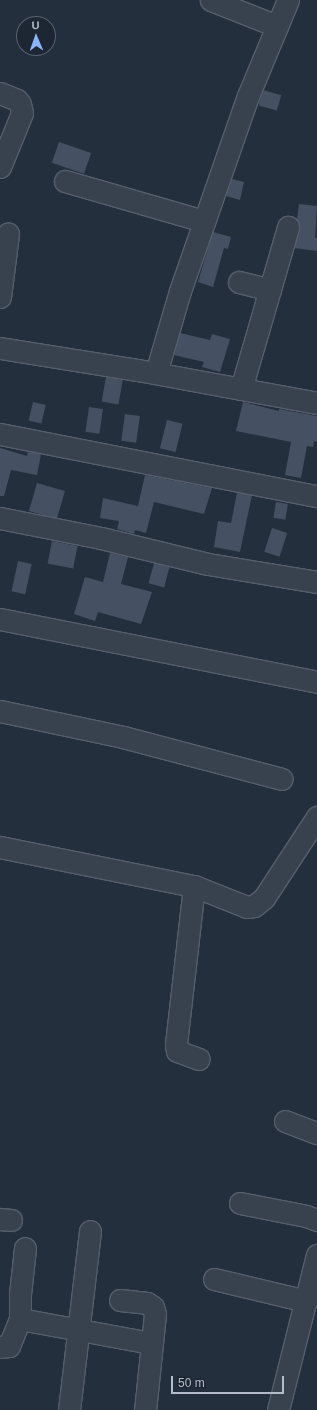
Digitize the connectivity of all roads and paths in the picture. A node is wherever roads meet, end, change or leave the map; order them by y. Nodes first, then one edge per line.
1 (211, 0) edge
2 (288, 0) edge
3 (277, 26) junction
4 (0, 94) edge
5 (0, 166) edge
6 (65, 181) dead end
7 (204, 221) junction
8 (288, 227) dead end
9 (8, 234) dead end
10 (239, 282) dead end
11 (270, 290) junction
12 (0, 297) edge
13 (0, 348) edge
14 (156, 373) junction
15 (241, 389) junction
16 (317, 403) edge
17 (0, 434) edge
18 (317, 496) edge
19 (0, 518) edge
20 (317, 582) edge
21 (0, 618) edge
22 (317, 682) edge
23 (0, 711) edge
24 (282, 779) dead end
25 (317, 817) edge
26 (0, 847) edge
27 (194, 886) junction
28 (199, 1059) dead end
29 (285, 1121) dead end
30 (317, 1133) edge
31 (240, 1203) dead end
32 (317, 1220) edge
33 (90, 1231) dead end
34 (25, 1248) dead end
35 (317, 1255) edge
36 (214, 1279) dead end
37 (120, 1300) dead end
38 (306, 1301) junction
39 (20, 1319) junction
40 (78, 1330) junction
41 (151, 1343) junction
42 (0, 1346) edge
43 (69, 1410) edge
44 (145, 1410) edge
45 (278, 1410) edge

1 - 3 street
2 - 3 street
3 - 7 street
4 - 5 street
6 - 7 street
7 - 14 street
8 - 11 street
9 - 12 street
10 - 11 street
11 - 15 street
13 - 14 street
14 - 15 street
15 - 16 street
17 - 18 street
19 - 20 street
21 - 22 street
23 - 24 street
25 - 27 street
26 - 27 street
27 - 28 street
29 - 30 street
31 - 32 street
33 - 40 street
34 - 39 street
35 - 38 street
36 - 38 street
37 - 41 street
38 - 45 street
39 - 40 street
39 - 42 street
40 - 41 street
40 - 43 street
41 - 44 street

